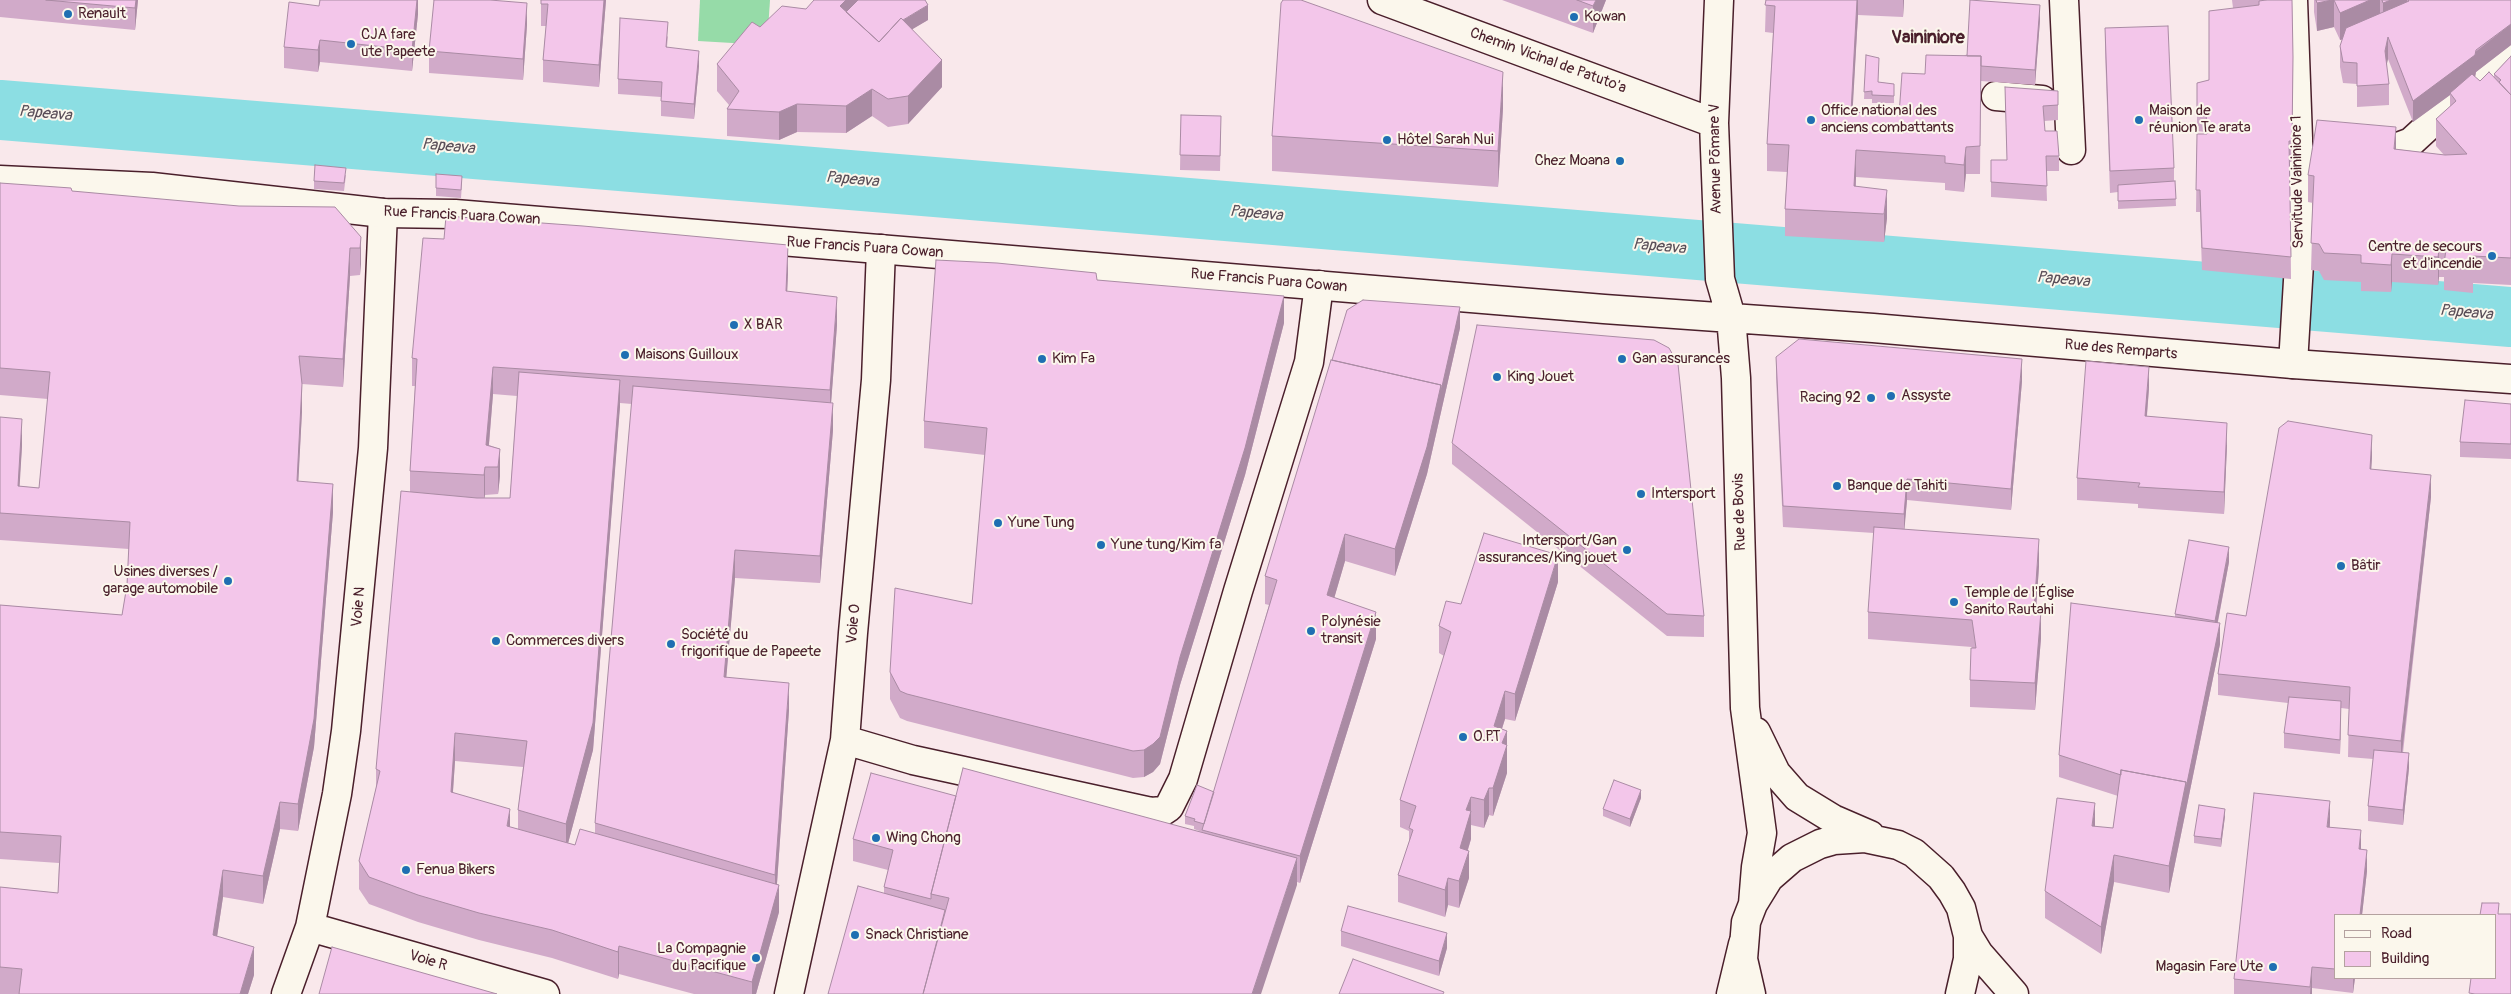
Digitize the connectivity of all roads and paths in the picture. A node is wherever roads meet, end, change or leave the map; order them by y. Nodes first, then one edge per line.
1 (1382, 0) edge
2 (1720, 0) edge
3 (2064, 0) edge
4 (2293, 0) edge
5 (2511, 50) edge
6 (1996, 96) dead end
7 (2068, 102) junction
8 (1714, 123) junction
9 (2298, 138) junction
10 (2071, 150) dead end
11 (0, 180) edge
12 (383, 213) junction
13 (881, 248) junction
14 (1319, 285) junction
15 (1731, 317) junction
16 (2293, 364) junction
17 (2511, 379) edge
18 (1746, 708) junction
19 (845, 740) junction
20 (1880, 840) junction
21 (1753, 904) junction
22 (310, 927) junction
23 (1968, 936) junction
24 (1743, 942) junction
25 (286, 994) edge
26 (545, 994) edge
27 (789, 994) edge
28 (1731, 994) edge
29 (1751, 994) edge
30 (1960, 994) edge
31 (2014, 994) edge

1 - 8 main road, Chemin Vicinal de Patuto'a
2 - 8 main road, Avenue Pōmare V
3 - 7 main road
4 - 9 main road, Servitude Vaininiore 1
5 - 9 main road
6 - 7 main road
7 - 10 main road
8 - 15 main road, Avenue Pōmare V
9 - 16 main road, Servitude Vaininiore 1
11 - 12 main road, Rue Francis Puara Cowan
12 - 13 main road, Rue Francis Puara Cowan
12 - 22 main road, Voie N
13 - 14 main road, Rue Francis Puara Cowan
13 - 19 main road, Voie O
14 - 15 main road, Rue Francis Puara Cowan
14 - 19 main road
15 - 16 main road, Rue des Remparts
15 - 18 main road, Rue de Bovis
16 - 17 main road, Rue des Remparts
18 - 20 main road, Rue de Bovis
18 - 21 main road, Rue de Bovis
19 - 27 main road, Voie O
20 - 21 main road
20 - 23 main road
21 - 24 main road
22 - 25 main road, Voie N
22 - 26 main road, Voie R
23 - 30 main road
23 - 31 main road
24 - 28 main road
24 - 29 main road

